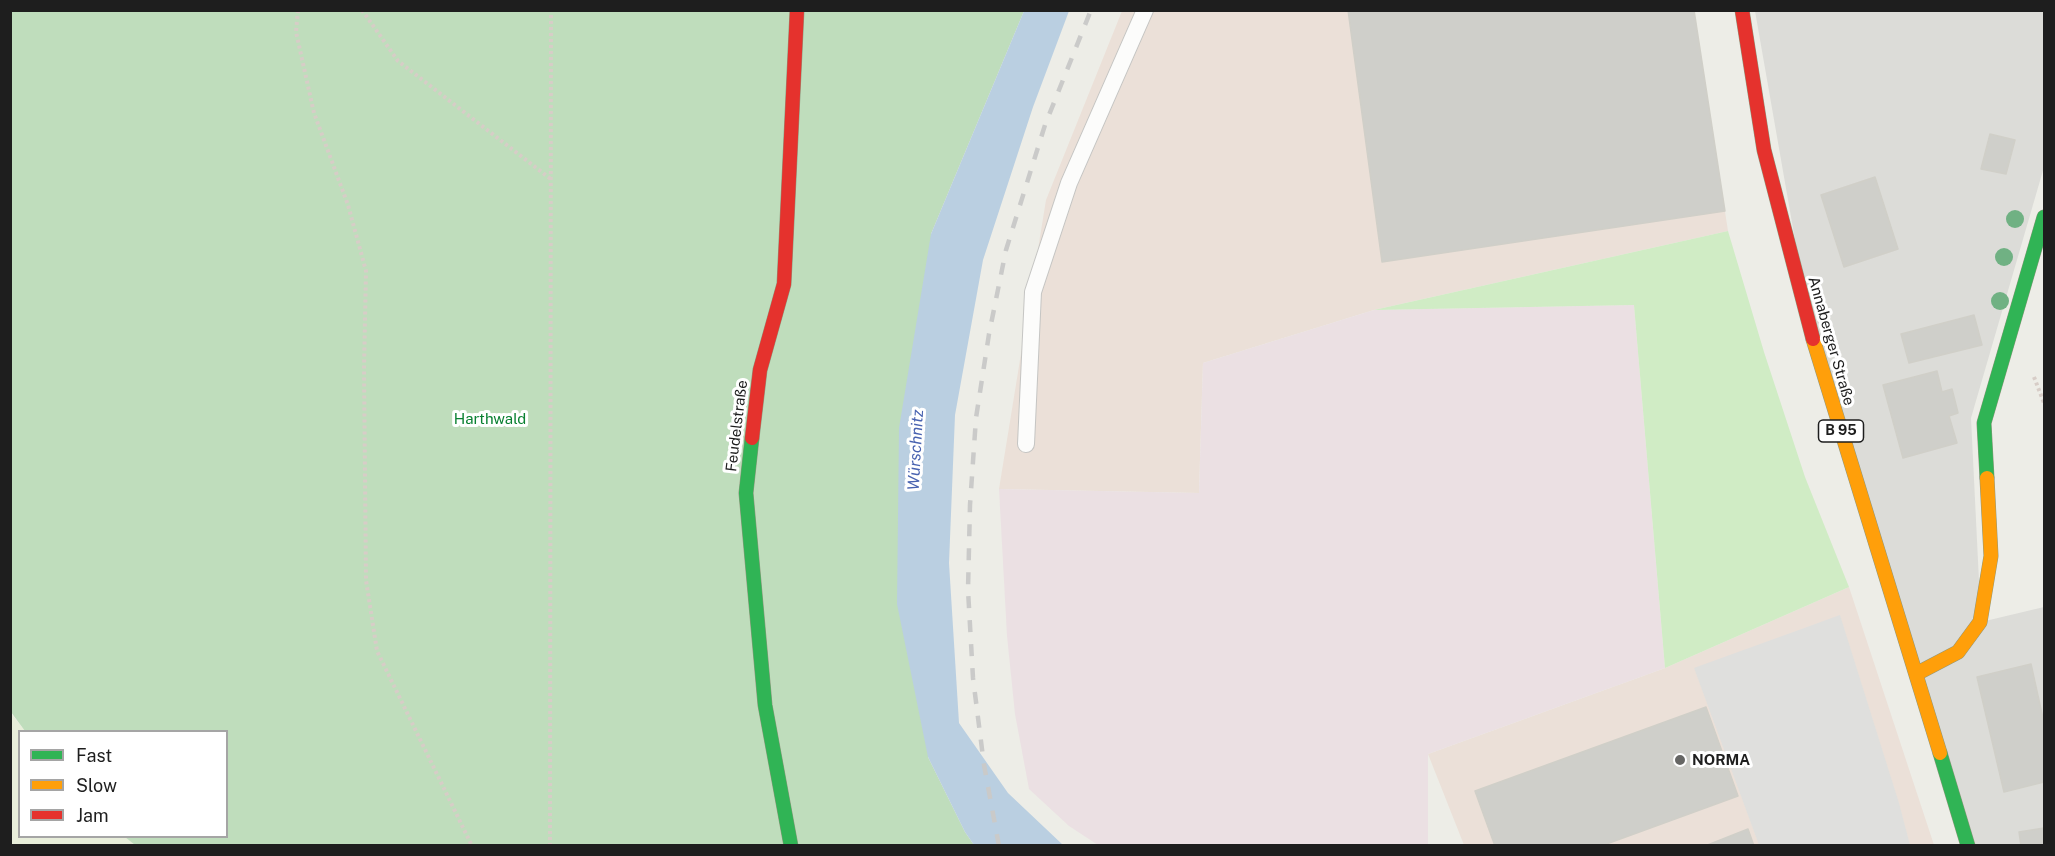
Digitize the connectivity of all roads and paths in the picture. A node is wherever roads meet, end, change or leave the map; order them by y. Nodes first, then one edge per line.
1 (298, 10) edge
2 (362, 10) edge
3 (551, 10) edge
4 (797, 10) edge
5 (1145, 10) edge
6 (1742, 10) edge
7 (553, 180) junction
8 (2044, 217) edge
9 (1026, 444) dead end
10 (1916, 674) junction
11 (472, 846) edge
12 (550, 846) edge
13 (791, 846) edge
14 (1968, 846) edge

1 - 11 path
2 - 7 path
3 - 7 path
4 - 13 street, Feudelstraße
5 - 9 lane
6 - 10 street, Annaberger Straße / B 95
7 - 12 path
8 - 10 street
10 - 14 street, Annaberger Straße / B 95

